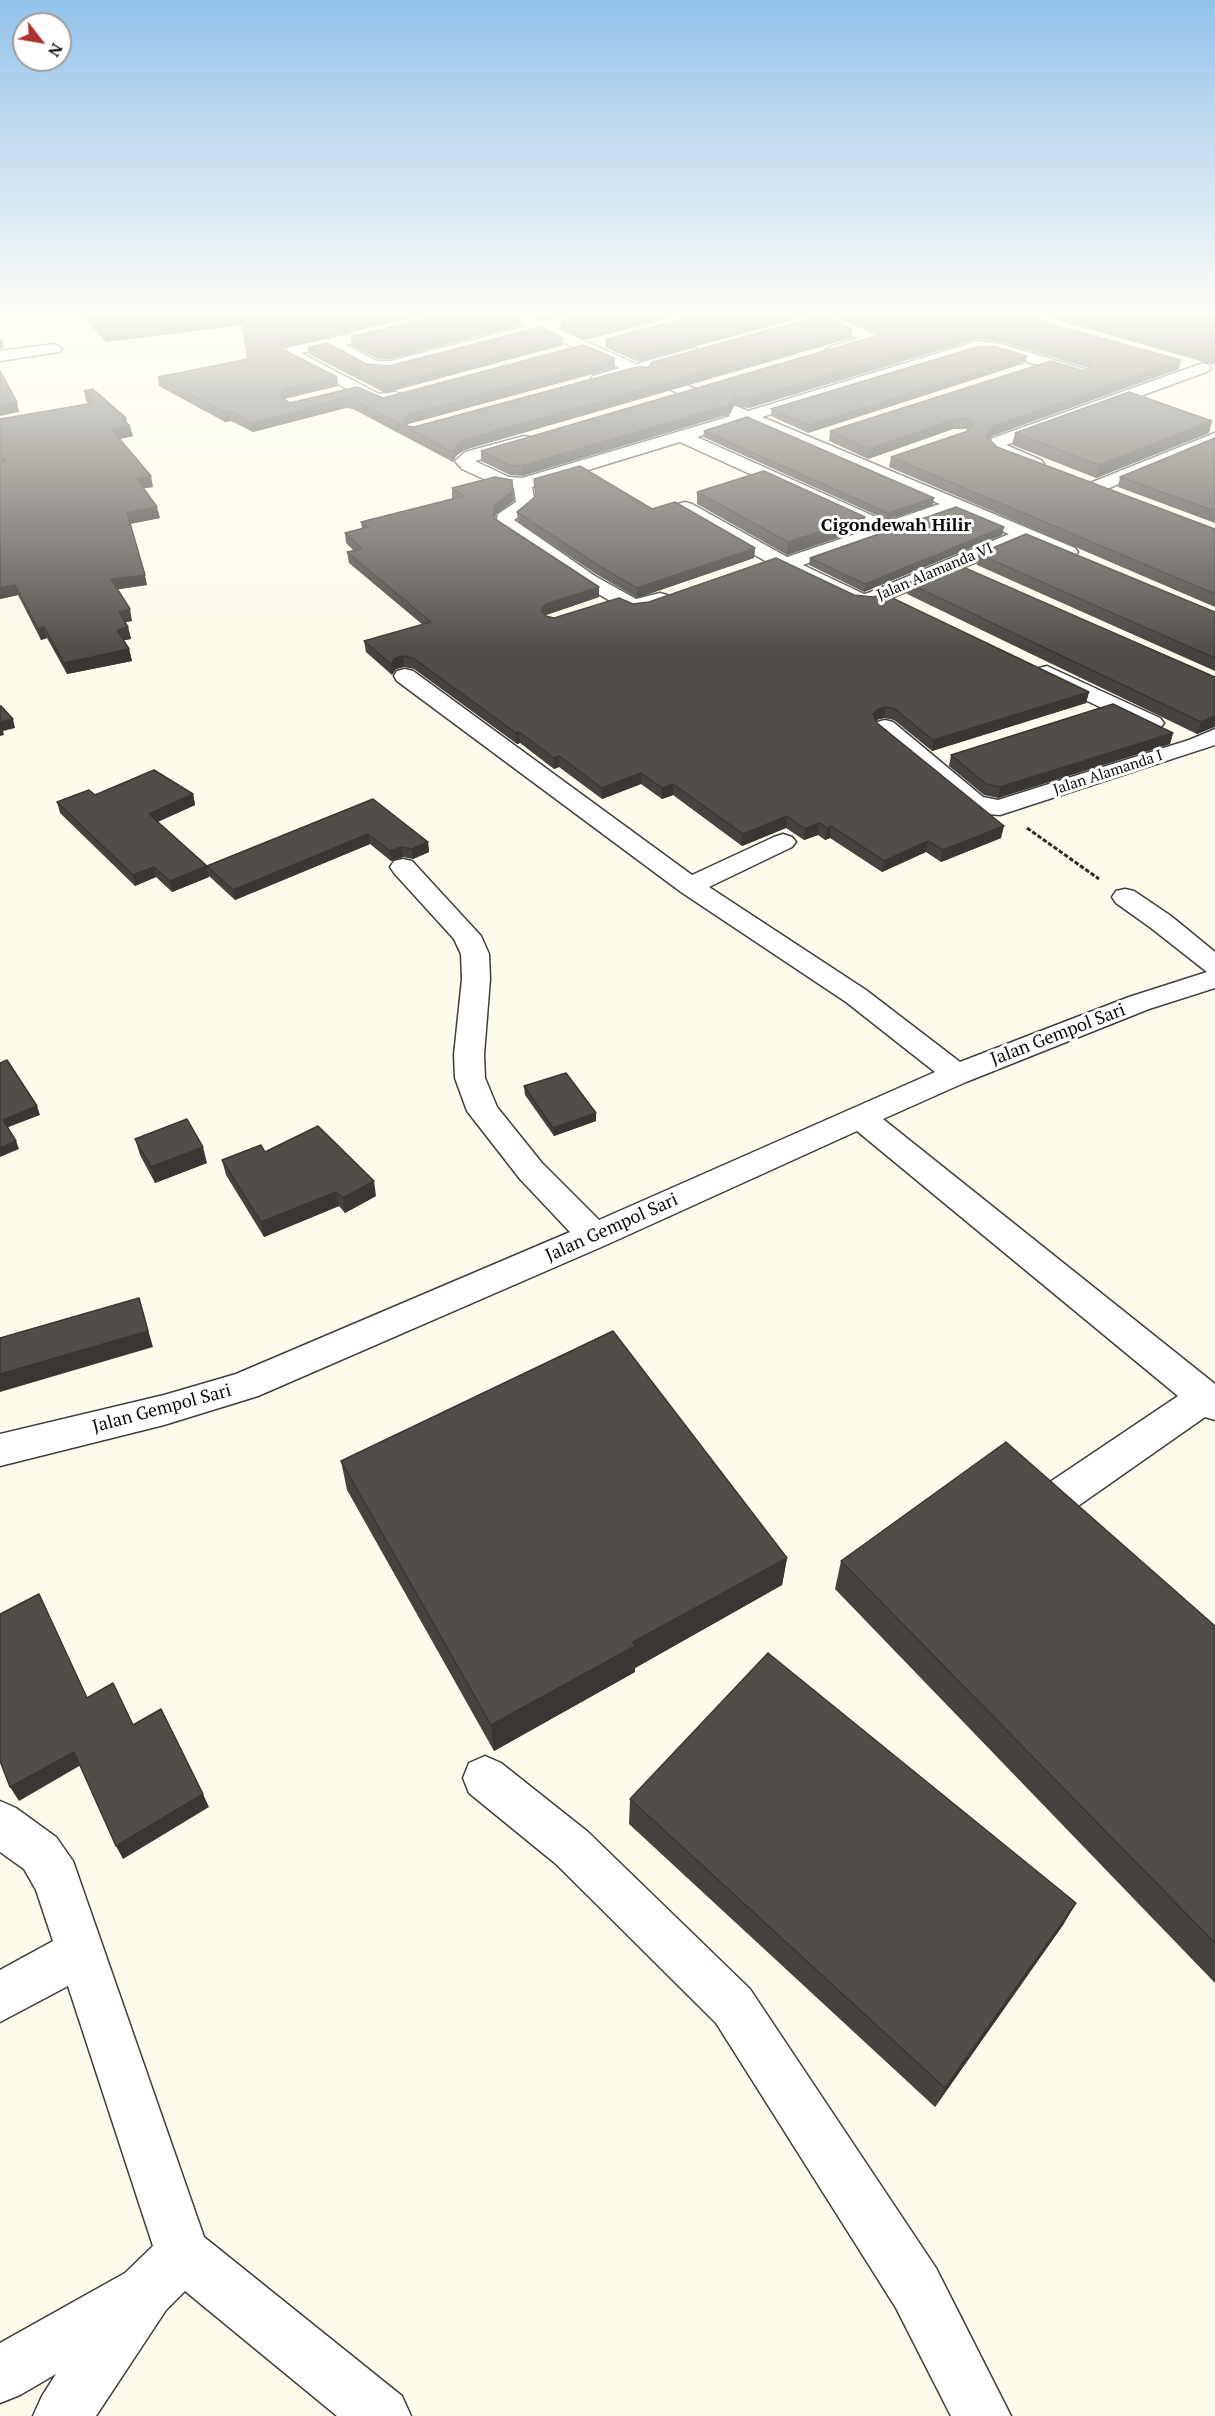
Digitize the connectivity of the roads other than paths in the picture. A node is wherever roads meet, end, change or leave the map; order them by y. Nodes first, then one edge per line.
1 (710, 427) edge
2 (774, 427) edge
3 (1040, 427) edge
4 (829, 434) dead end
5 (540, 436) edge
6 (681, 436) junction
7 (1215, 438) edge
8 (806, 441) junction
9 (887, 460) edge
10 (867, 467) junction
11 (1054, 471) edge
12 (1075, 479) edge
13 (514, 483) junction
14 (1096, 487) junction
15 (1118, 496) edge
16 (956, 505) junction
17 (686, 508) edge
18 (886, 529) junction
19 (1026, 534) junction
20 (781, 562) junction
21 (1089, 562) edge
22 (953, 564) junction
23 (755, 566) edge
24 (975, 574) edge
25 (682, 591) edge
26 (884, 594) junction
27 (620, 598) junction
28 (904, 604) edge
29 (596, 607) edge
30 (1029, 664) edge
31 (405, 676) dead end
32 (1112, 704) junction
33 (1078, 715) edge
34 (885, 727) edge
35 (1206, 740) edge
36 (952, 755) edge
37 (929, 762) junction
38 (783, 842) dead end
39 (403, 867) dead end
40 (690, 886) junction
41 (1125, 897) road end
42 (1215, 966) edge
43 (1215, 979) edge
44 (954, 1075) junction
45 (861, 1118) junction
46 (594, 1236) junction
47 (1210, 1401) edge
48 (0, 1450) edge
49 (1064, 1494) edge
50 (486, 1778) dead end
51 (0, 1824) edge
52 (80, 1953) junction
53 (0, 1997) edge
54 (165, 2273) junction
55 (0, 2375) edge
56 (62, 2416) edge
57 (381, 2416) edge
58 (982, 2416) edge

1 - 6 street
2 - 8 street
3 - 11 street
4 - 8 street
5 - 13 street
6 - 13 street
6 - 18 street
7 - 14 street
8 - 10 street
9 - 10 street
10 - 16 street
12 - 14 street
13 - 27 street
14 - 15 street
16 - 18 street
16 - 19 street
17 - 20 street, Jalan Alamanda VI
18 - 20 street
19 - 21 street
19 - 22 street, Jalan Alamanda VI
20 - 23 street
20 - 26 street, Jalan Alamanda VI
22 - 24 street
22 - 26 street, Jalan Alamanda VI
25 - 27 street
26 - 28 street
27 - 29 street
30 - 32 street
31 - 40 street
32 - 33 street
32 - 35 street
34 - 37 street
35 - 37 street, Jalan Alamanda I
36 - 37 street
38 - 40 street
39 - 46 street
40 - 44 street
41 - 42 street
43 - 44 street, Jalan Gempol Sari
44 - 45 street, Jalan Gempol Sari
45 - 46 street, Jalan Gempol Sari
45 - 47 street
46 - 48 street, Jalan Gempol Sari
47 - 49 street
50 - 58 street
51 - 52 street
52 - 53 street
52 - 54 street
54 - 55 street
54 - 56 street
54 - 57 street

